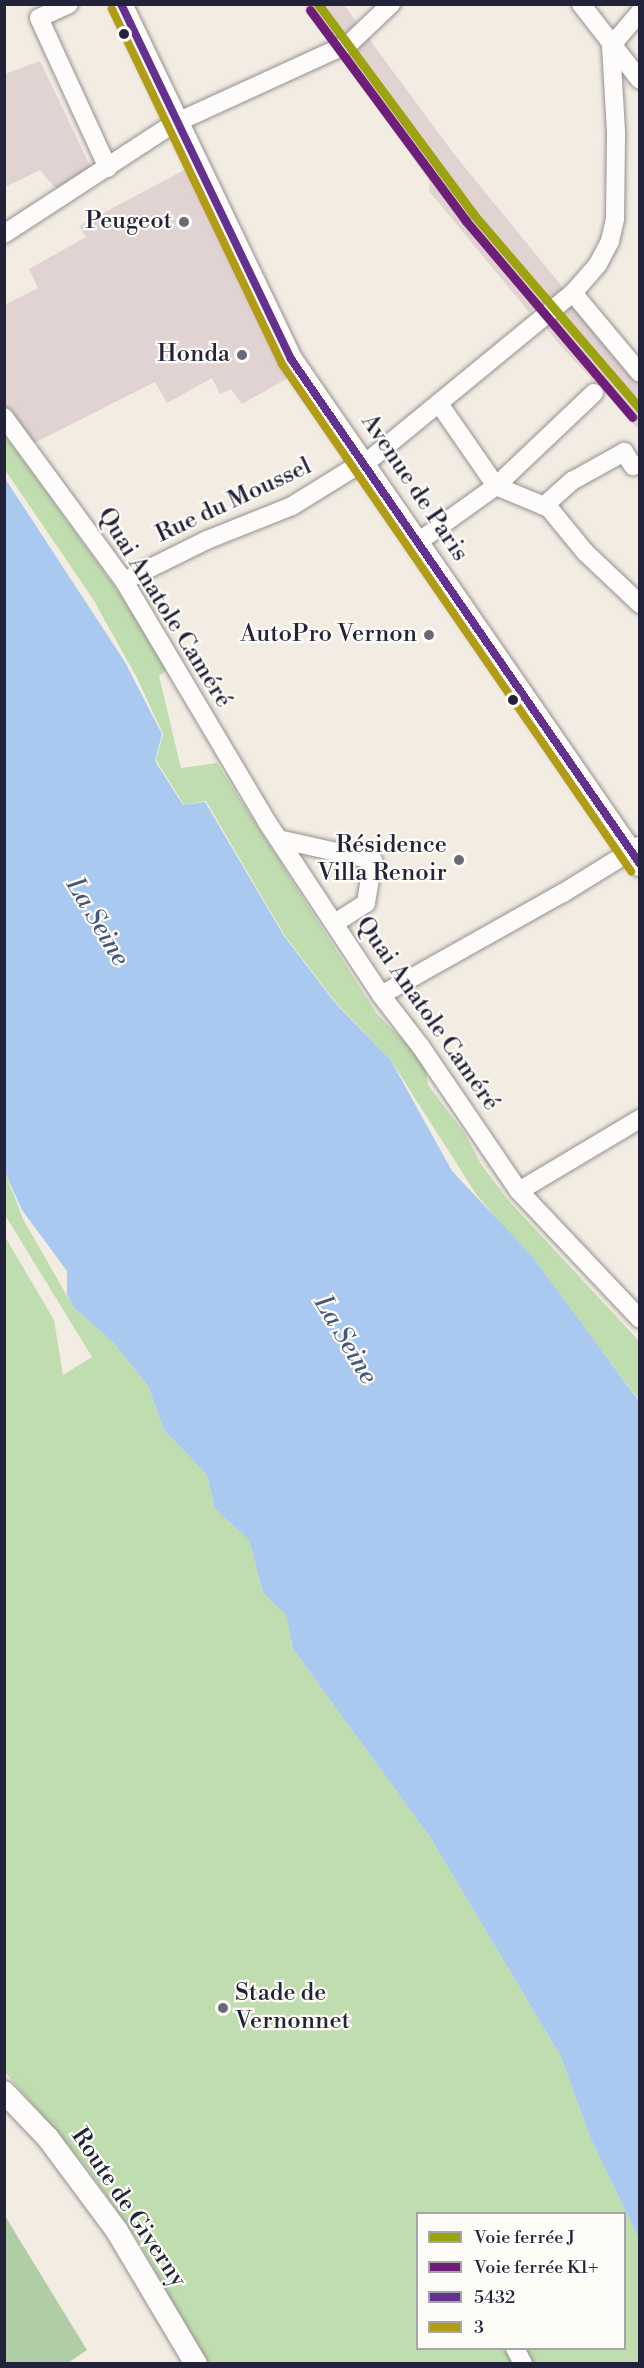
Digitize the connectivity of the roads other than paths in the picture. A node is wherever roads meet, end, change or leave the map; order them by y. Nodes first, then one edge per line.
1 (69, 4) edge
2 (121, 4) edge
3 (132, 4) edge
4 (391, 4) edge
5 (581, 4) edge
6 (639, 12) edge
7 (610, 46) junction
8 (639, 80) edge
9 (181, 121) junction
10 (108, 168) junction
11 (4, 234) edge
12 (573, 293) junction
13 (637, 366) edge
14 (594, 393) dead end
15 (440, 405) junction
16 (4, 417) edge
17 (368, 460) junction
18 (633, 466) dead end
19 (496, 486) junction
20 (544, 506) junction
21 (423, 539) junction
22 (124, 581) junction
23 (639, 604) edge
24 (278, 839) junction
25 (637, 852) edge
26 (335, 923) junction
27 (381, 995) junction
28 (639, 1119) edge
29 (519, 1191) junction
30 (639, 1319) edge
31 (4, 2092) edge
32 (516, 2350) edge
33 (196, 2364) edge
34 (523, 2364) edge

1 - 10 street
2 - 9 main road
3 - 9 main road
4 - 9 street
5 - 7 street
6 - 7 street
7 - 8 street
7 - 12 street, Rue du Moussel
9 - 10 street
9 - 17 main road, Avenue de Paris
10 - 11 street
12 - 13 street
12 - 15 street, Rue du Moussel
14 - 19 street
15 - 17 street, Rue du Moussel
15 - 19 street
16 - 22 street, Quai Anatole Caméré
17 - 21 main road, Avenue de Paris
17 - 22 street, Rue du Moussel
18 - 20 street
19 - 20 street
19 - 21 street
20 - 23 street
21 - 25 main road, Avenue de Paris
22 - 24 street, Quai Anatole Caméré
24 - 26 street, Quai Anatole Caméré
24 - 26 street
25 - 27 street
26 - 27 street, Quai Anatole Caméré
27 - 29 street, Quai Anatole Caméré
28 - 29 street
29 - 30 street, Quai Anatole Caméré
31 - 33 main road, Route de Giverny
32 - 34 street

